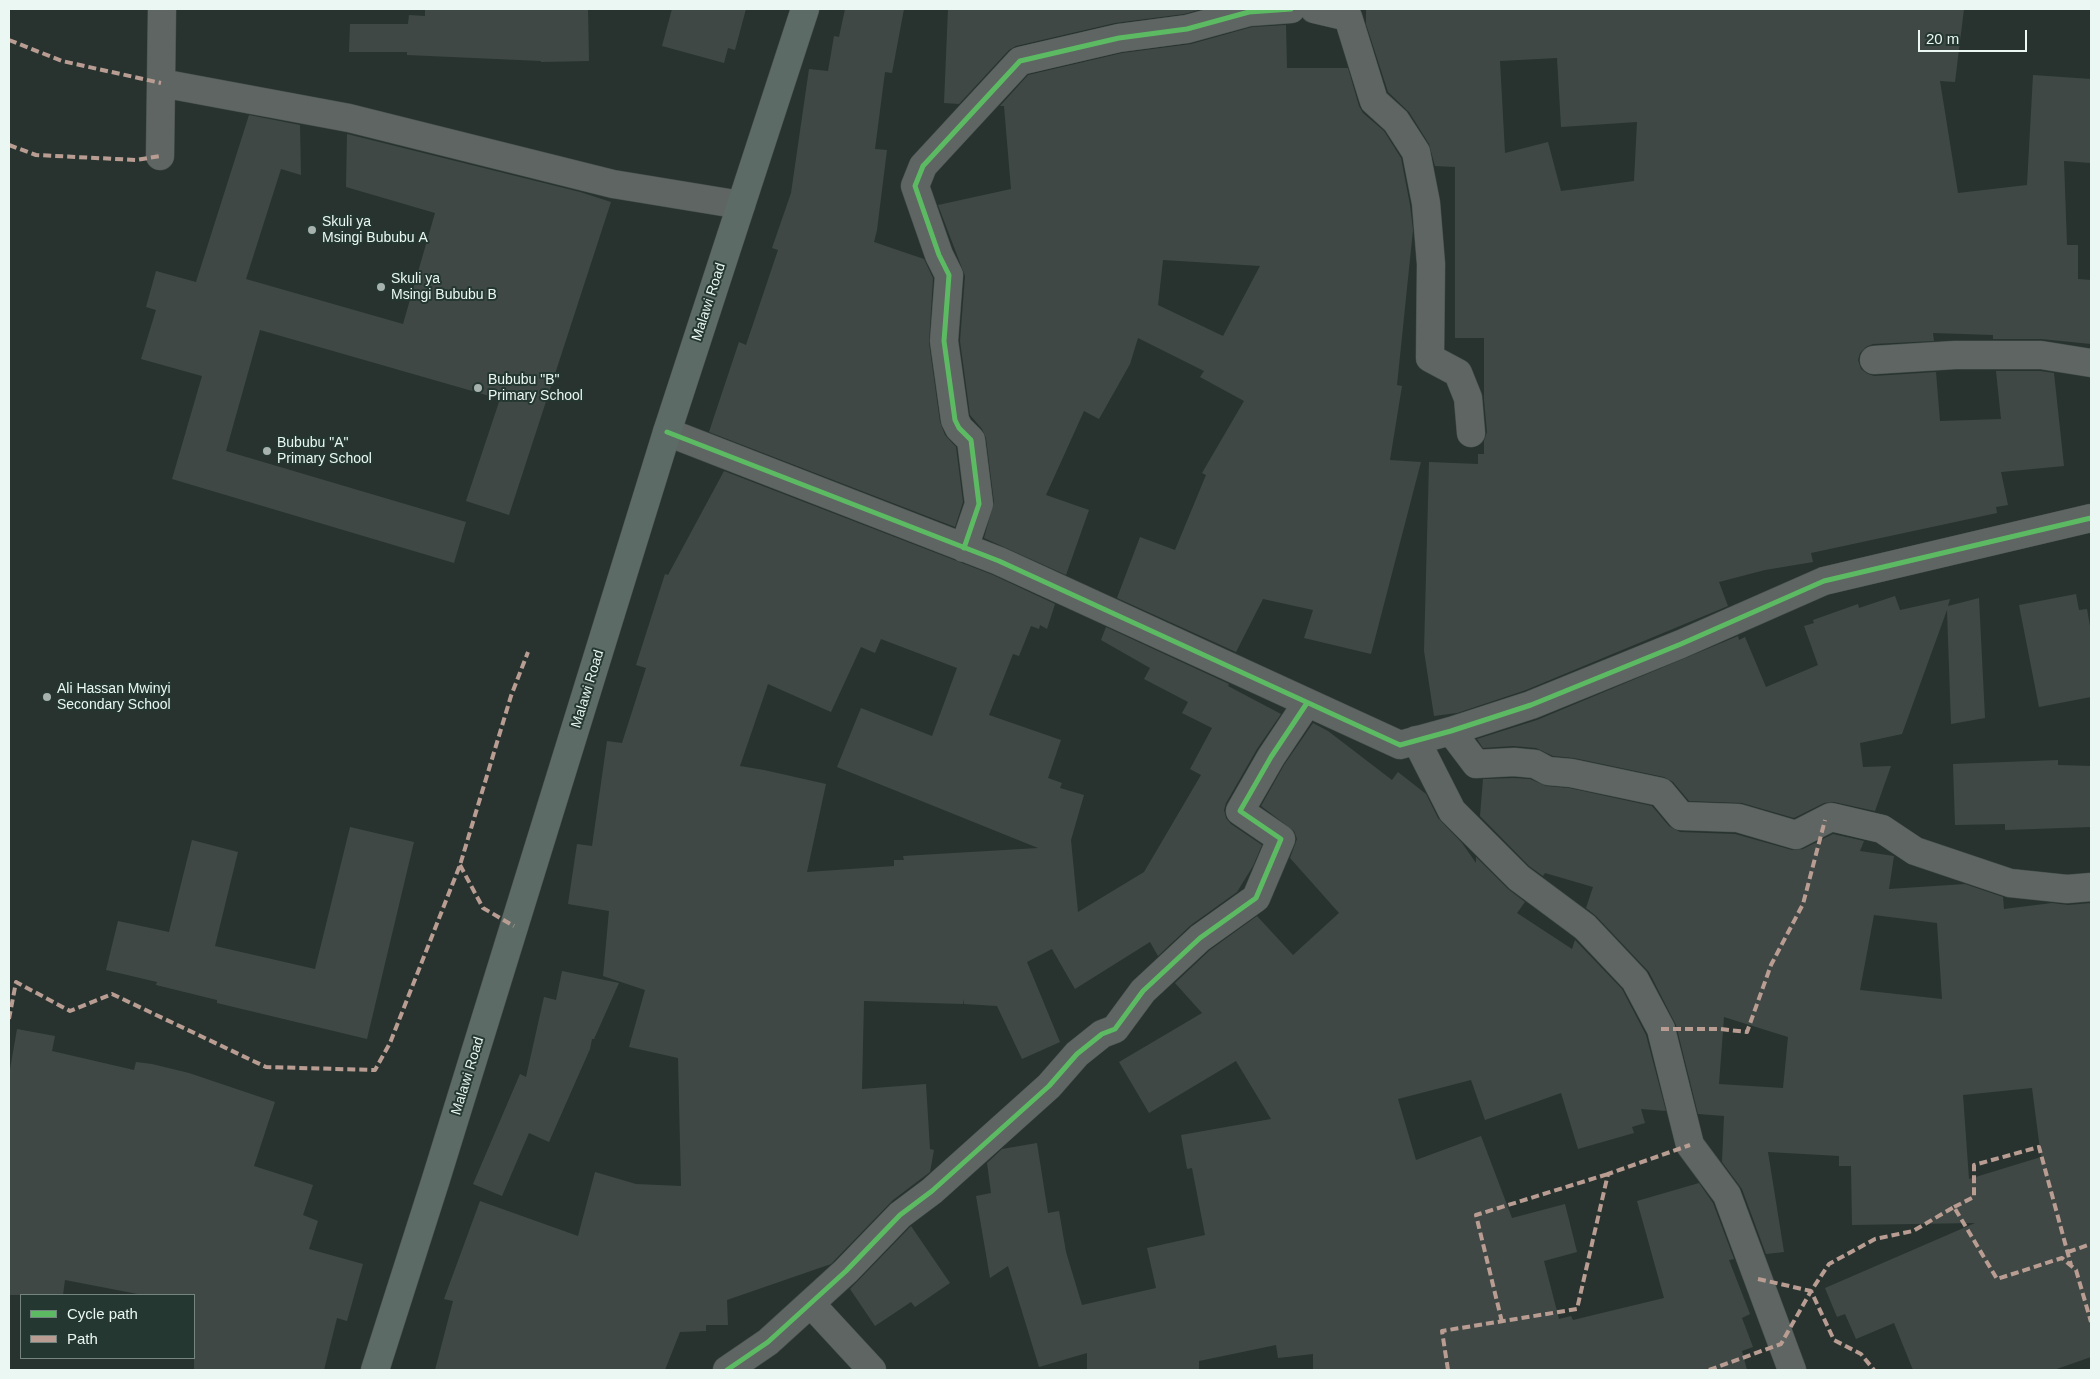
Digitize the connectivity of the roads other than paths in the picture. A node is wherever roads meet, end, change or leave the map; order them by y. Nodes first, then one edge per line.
1 (162, 9) edge
2 (806, 9) edge
3 (1291, 9) edge
4 (1314, 9) edge
5 (161, 83) junction
6 (160, 156) dead end
7 (741, 205) junction
8 (1874, 360) dead end
9 (2091, 362) edge
10 (667, 432) junction
11 (1470, 433) dead end
12 (2091, 518) edge
13 (964, 548) junction
14 (1307, 703) junction
15 (1451, 731) junction
16 (1416, 740) junction
17 (2091, 887) edge
18 (811, 1304) junction
19 (375, 1370) edge
20 (727, 1370) edge
21 (872, 1370) edge
22 (1792, 1370) edge

1 - 5 street
2 - 7 main road, Malawi Road
3 - 13 street
4 - 11 street
5 - 6 street
5 - 7 street
7 - 10 main road, Malawi Road
8 - 9 street
10 - 13 street
10 - 19 main road, Malawi Road
12 - 15 street
13 - 14 street
14 - 16 street
14 - 18 street
15 - 16 street
15 - 17 street
16 - 22 street
18 - 20 street
18 - 21 street

